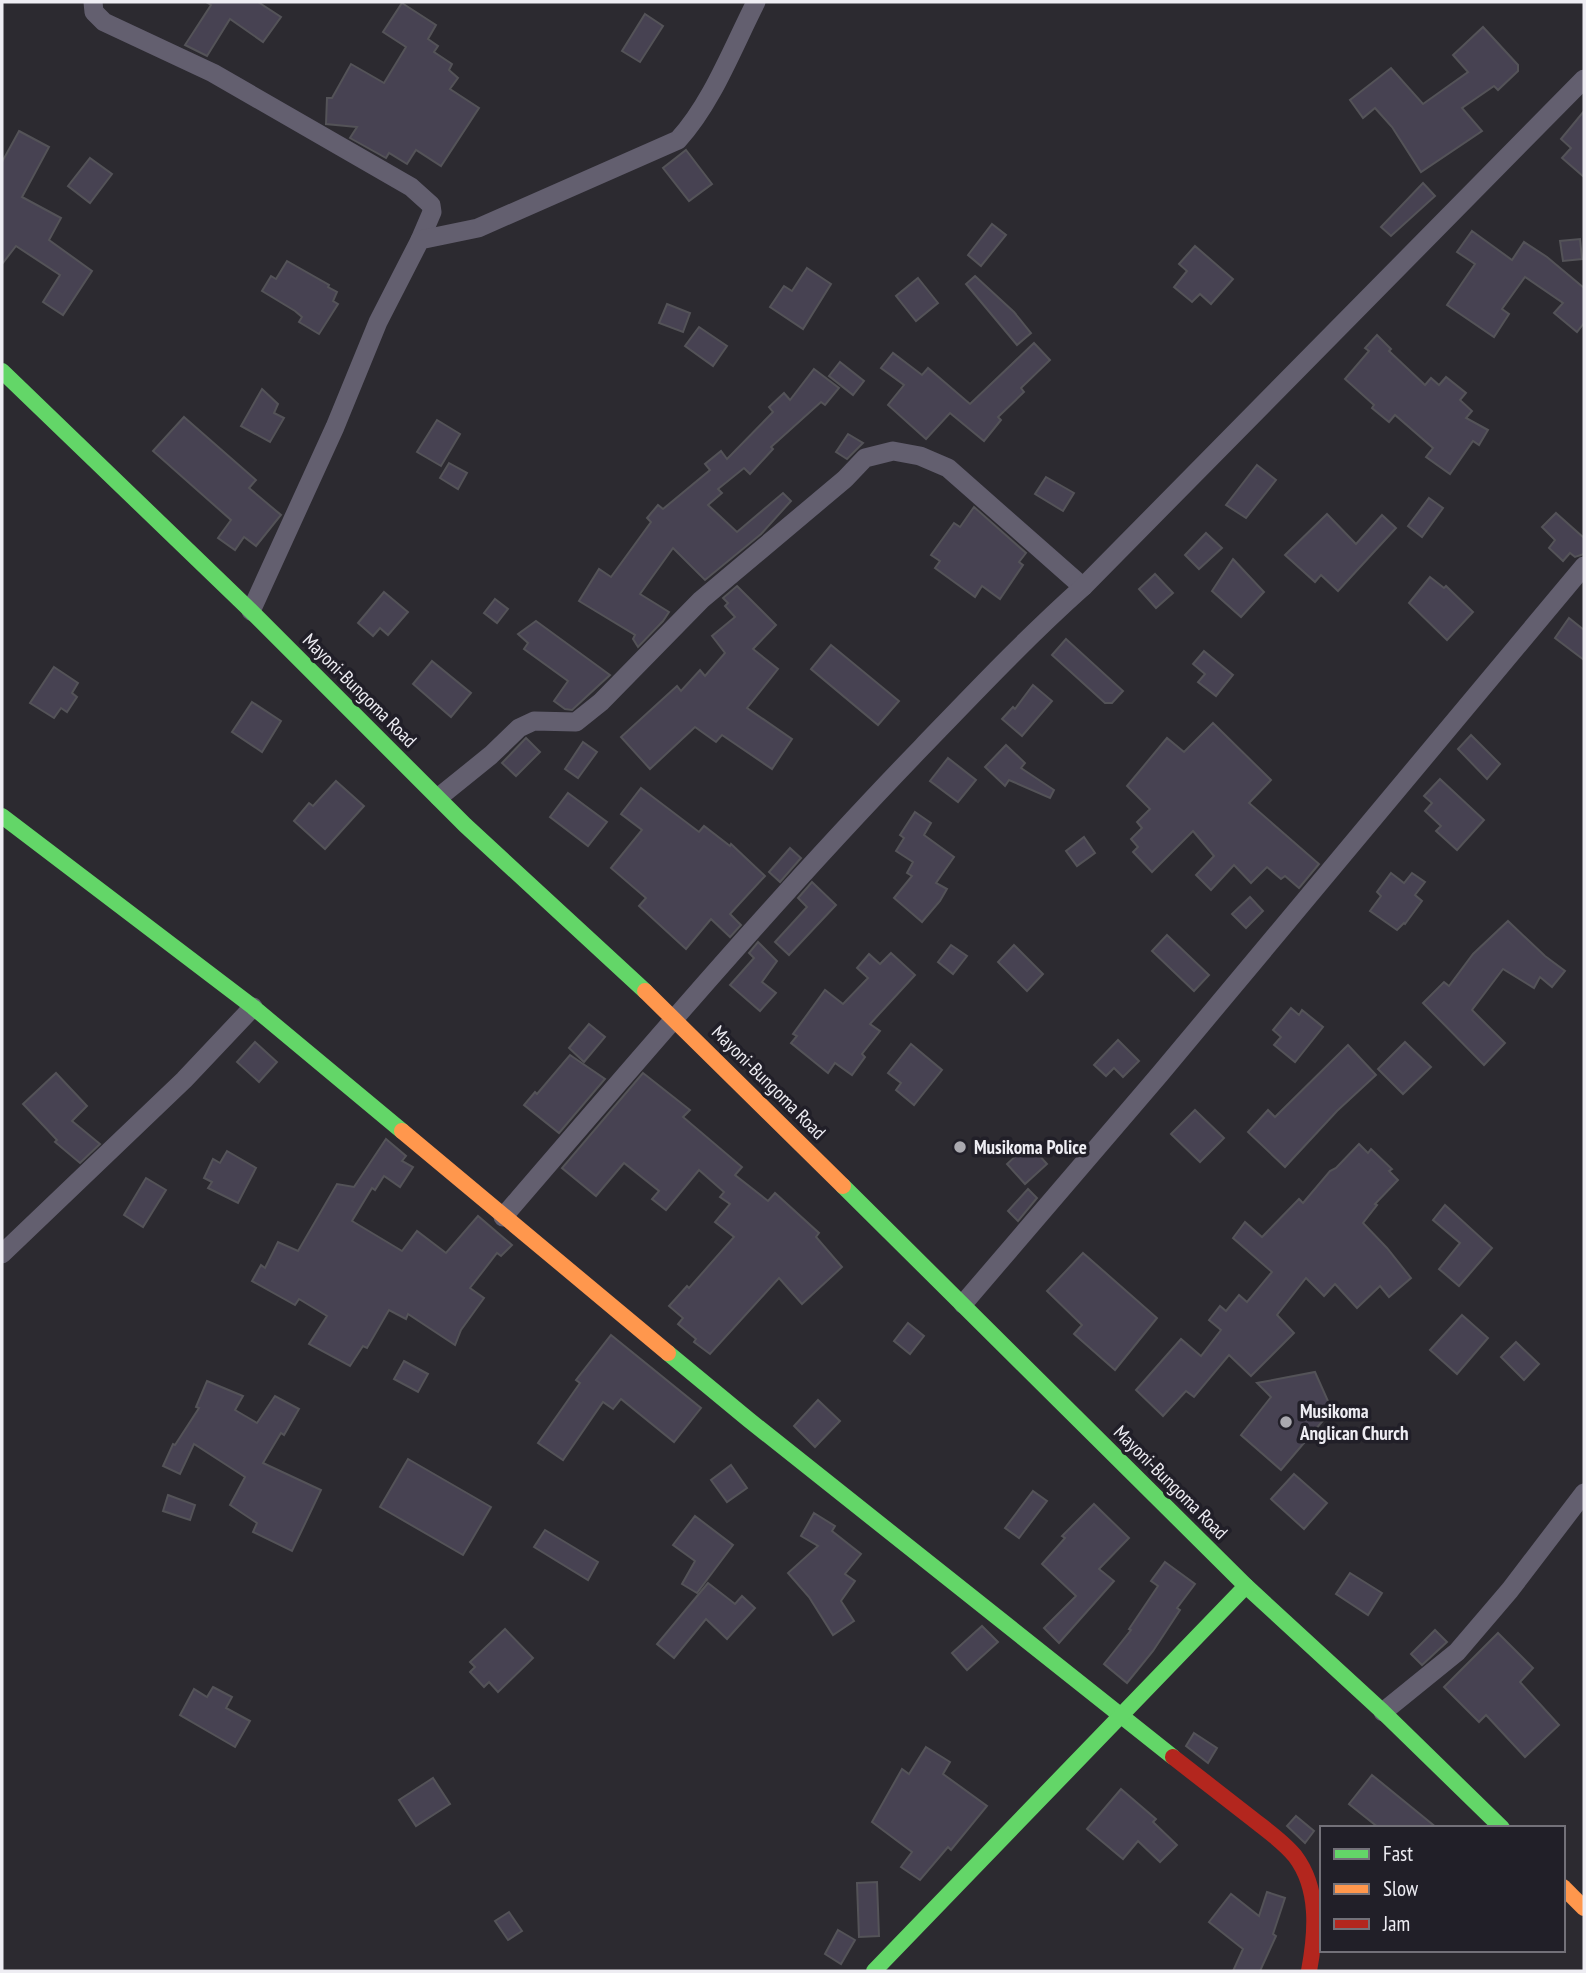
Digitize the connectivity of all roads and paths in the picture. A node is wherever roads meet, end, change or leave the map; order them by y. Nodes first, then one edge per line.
1 (93, 2) edge
2 (757, 2) edge
3 (1584, 79) edge
4 (420, 240) junction
5 (2, 371) edge
6 (1584, 566) edge
7 (1083, 587) junction
8 (251, 611) junction
9 (439, 797) junction
10 (2, 816) edge
11 (253, 1007) junction
12 (674, 1018) junction
13 (503, 1217) junction
14 (2, 1254) edge
15 (963, 1304) junction
16 (1584, 1493) edge
17 (1246, 1586) junction
18 (1383, 1712) junction
19 (1123, 1716) junction
20 (1500, 1826) edge
21 (1565, 1889) edge
22 (1584, 1908) edge
23 (874, 1971) edge
24 (1309, 1971) edge

1 - 4 street
2 - 4 street
3 - 7 street
4 - 8 street
5 - 8 street, Mayoni-Bungoma Road
6 - 15 street
7 - 9 street
7 - 12 street
8 - 9 street, Mayoni-Bungoma Road
9 - 12 street, Mayoni-Bungoma Road
10 - 11 street
11 - 13 street
11 - 14 street
12 - 13 street
12 - 15 street, Mayoni-Bungoma Road
13 - 19 street
15 - 17 street, Mayoni-Bungoma Road
16 - 18 street
17 - 18 street, Mayoni-Bungoma Road
17 - 19 street
18 - 20 street, Mayoni-Bungoma Road
19 - 23 street
19 - 24 street
21 - 22 street

